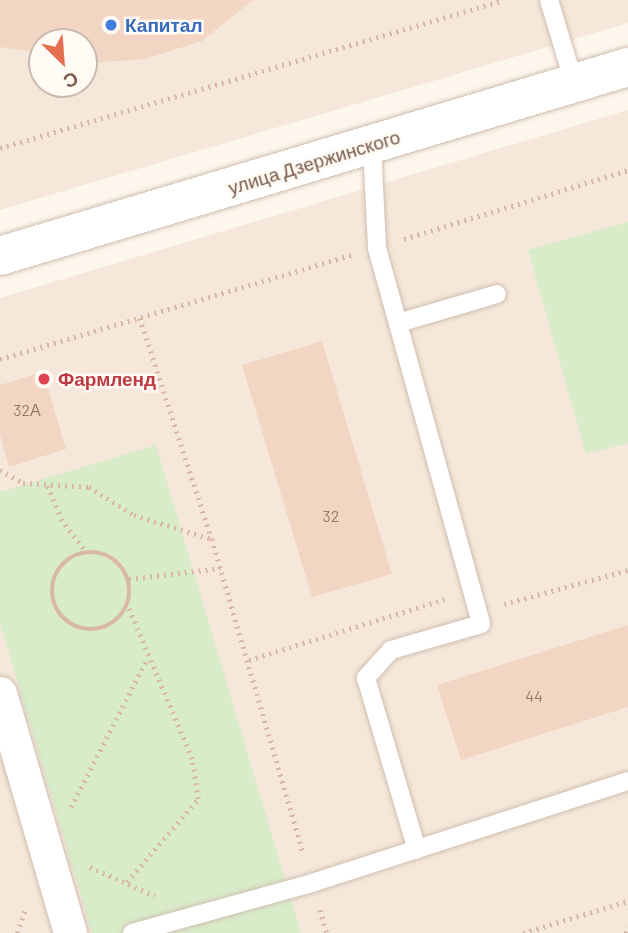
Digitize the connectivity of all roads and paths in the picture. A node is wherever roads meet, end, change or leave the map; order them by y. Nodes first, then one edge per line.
1 (504, 0) edge
2 (549, 0) edge
3 (628, 67) edge
4 (574, 83) junction
5 (372, 145) junction
6 (0, 148) edge
7 (628, 170) edge
8 (377, 248) junction
9 (0, 256) edge
10 (497, 294) dead end
11 (140, 318) junction
12 (398, 323) junction
13 (0, 359) edge
14 (0, 470) edge
15 (48, 485) junction
16 (212, 539) junction
17 (86, 551) junction
18 (220, 568) junction
19 (130, 579) junction
20 (128, 607) junction
21 (148, 659) junction
22 (0, 693) edge
23 (628, 781) edge
24 (416, 850) junction
25 (48, 851) junction
26 (127, 882) junction
27 (312, 883) junction
28 (628, 901) edge
29 (193, 916) junction
30 (628, 927) edge
31 (17, 933) edge
32 (70, 933) edge
33 (132, 933) edge
34 (327, 933) edge
35 (523, 933) edge
36 (625, 933) edge

1 - 6 path
2 - 4 lane
3 - 4 main road, улица Дзержинского
4 - 5 main road, улица Дзержинского
5 - 8 lane
5 - 9 main road, улица Дзержинского
7 - 8 path
8 - 11 path
8 - 12 lane
10 - 12 lane
11 - 13 path
11 - 16 path
12 - 24 lane
14 - 15 path
15 - 16 path
15 - 17 path
16 - 18 path
17 - 19 path
17 - 20 path
18 - 19 path
18 - 27 path
19 - 20 path
20 - 21 path
21 - 25 path
21 - 26 path
22 - 25 street
23 - 24 lane
24 - 27 lane
25 - 26 path
25 - 31 path
25 - 32 street
26 - 29 path
27 - 29 lane
27 - 34 path
28 - 35 path
29 - 33 lane
30 - 36 path

